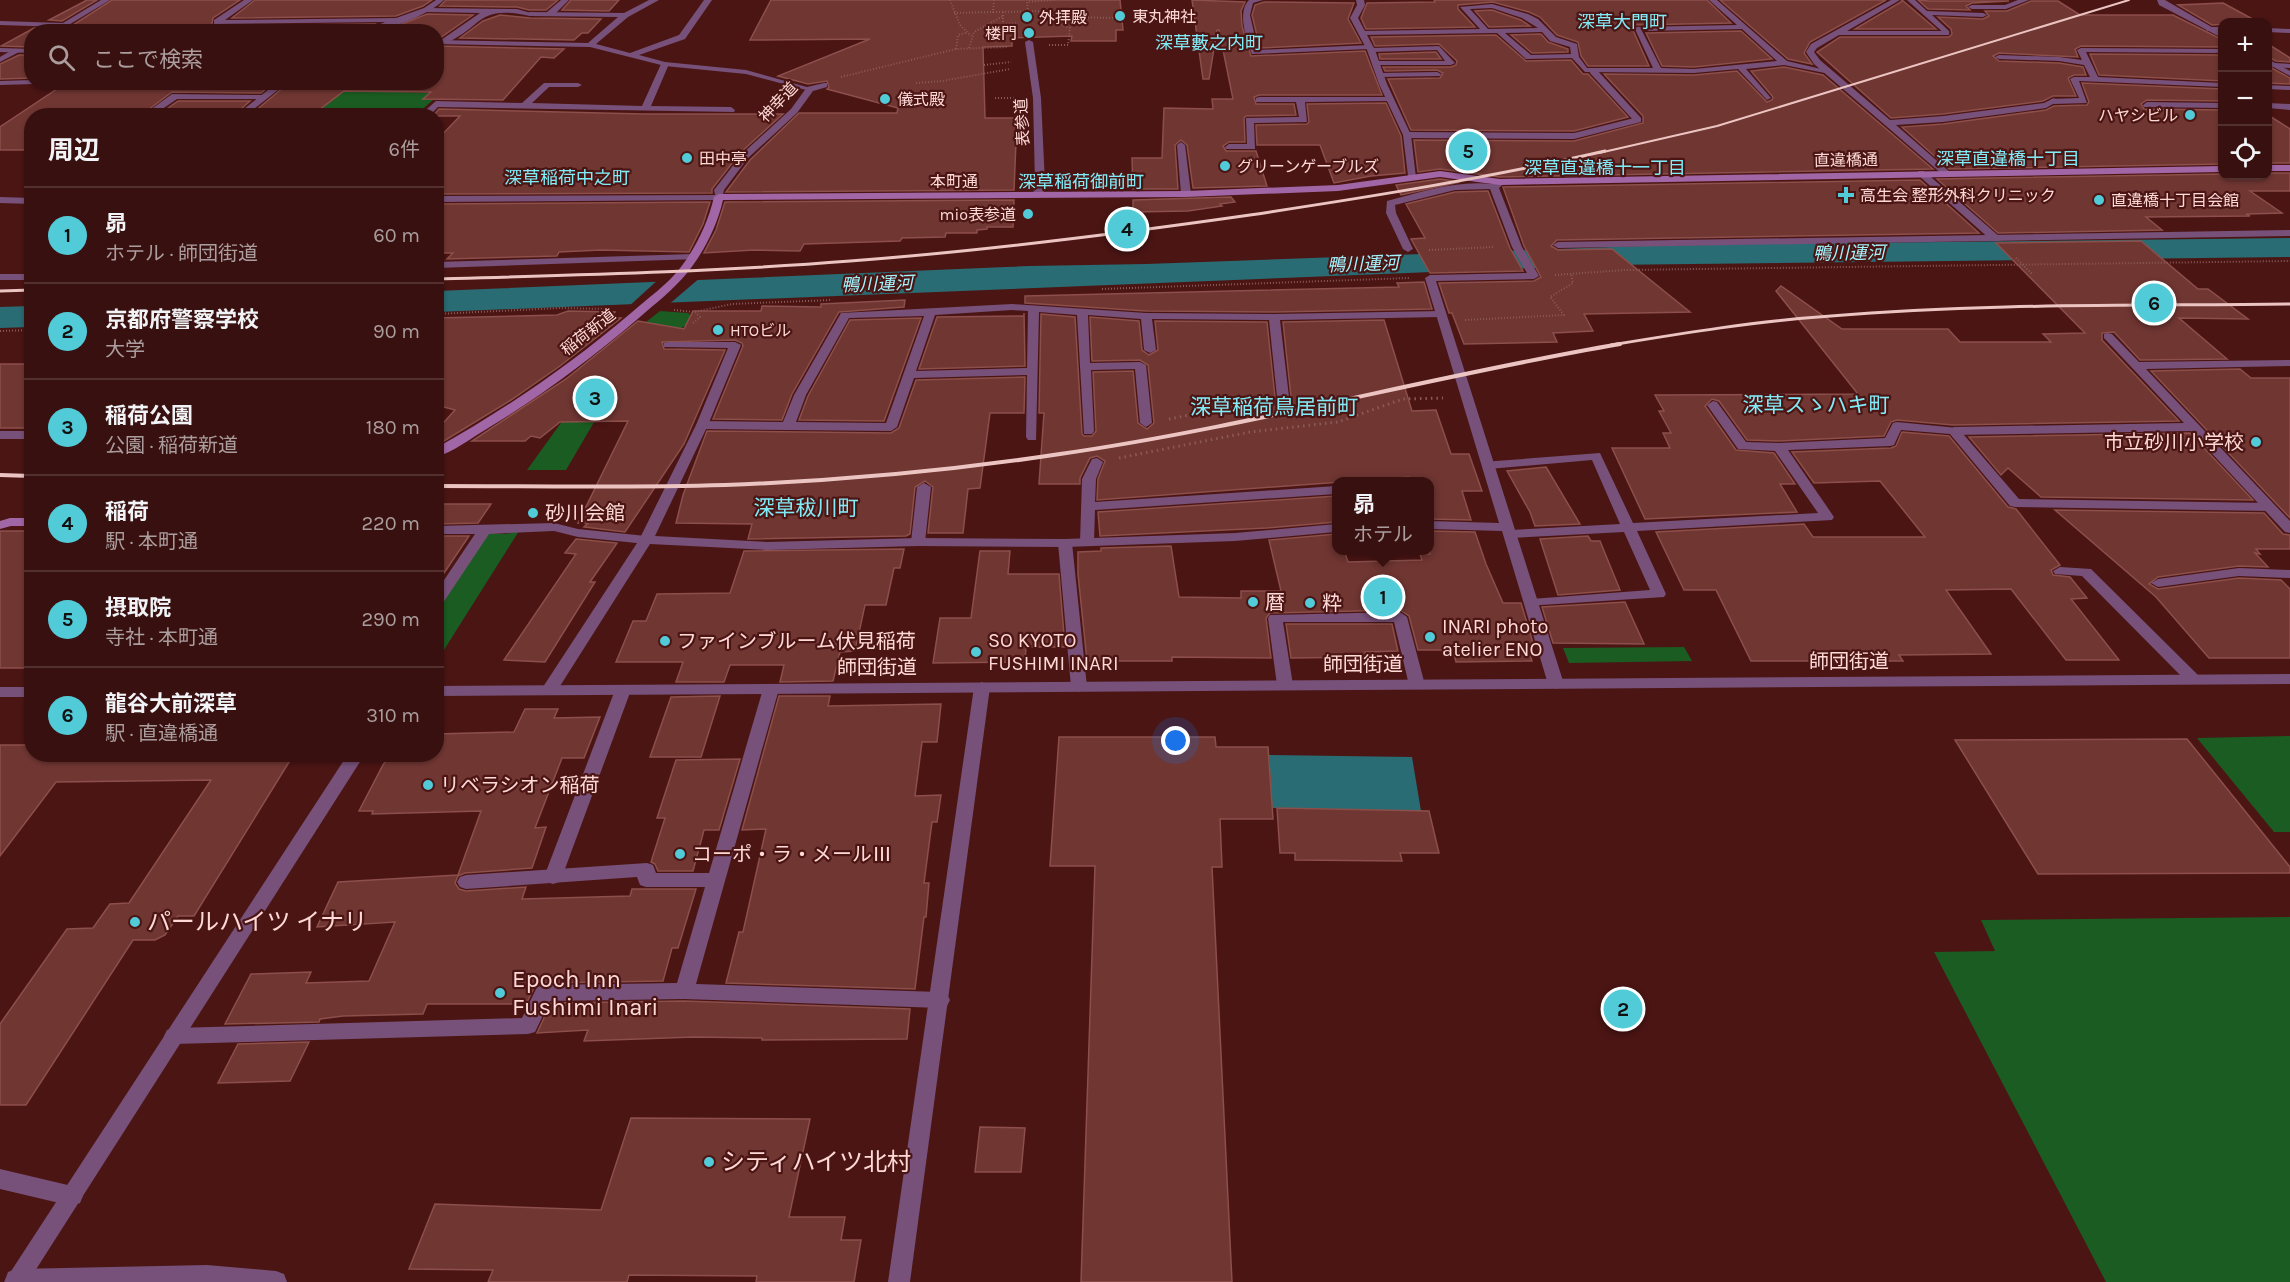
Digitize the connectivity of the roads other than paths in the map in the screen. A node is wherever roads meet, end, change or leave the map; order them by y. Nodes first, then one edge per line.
1 (106, 0) edge
2 (249, 0) edge
3 (440, 0) edge
4 (565, 0) edge
5 (655, 0) edge
6 (708, 0) edge
7 (1260, 0) edge
8 (1360, 0) edge
9 (1713, 0) edge
10 (1896, 0) edge
11 (1911, 0) edge
12 (1964, 0) edge
13 (2025, 0) edge
14 (2161, 0) edge
15 (1486, 3) edge
16 (1972, 7) junction
17 (427, 10) junction
18 (487, 11) junction
19 (1925, 13) junction
20 (550, 14) junction
21 (626, 15) junction
22 (394, 20) junction
23 (0, 23) edge
24 (32, 24) edge
25 (65, 24) edge
26 (384, 24) edge
27 (1745, 27) junction
28 (2210, 29) junction
29 (2218, 29) edge
30 (1485, 30) junction
31 (1498, 30) junction
32 (1542, 30) junction
33 (2272, 30) edge
34 (2290, 31) edge
35 (1362, 33) junction
36 (1835, 33) junction
37 (2218, 33) edge
38 (444, 39) edge
39 (444, 42) edge
40 (590, 45) junction
41 (1029, 45) road end
42 (24, 47) edge
43 (1370, 48) junction
44 (0, 50) edge
45 (17, 51) junction
46 (24, 51) edge
47 (2218, 51) edge
48 (631, 55) junction
49 (1574, 56) junction
50 (1999, 57) dead end
51 (0, 60) edge
52 (1376, 63) junction
53 (1784, 63) junction
54 (2087, 63) junction
55 (2272, 63) edge
56 (665, 64) junction
57 (2272, 64) edge
58 (1739, 66) junction
59 (2290, 66) edge
60 (1593, 71) junction
61 (1659, 71) junction
62 (1830, 72) junction
63 (1437, 74) dead end
64 (2290, 74) edge
65 (1380, 75) junction
66 (2095, 79) junction
67 (0, 82) edge
68 (24, 82) edge
69 (578, 85) dead end
70 (824, 85) road end
71 (2218, 85) edge
72 (2272, 87) edge
73 (2290, 88) edge
74 (810, 89) junction
75 (274, 90) edge
76 (265, 97) junction
77 (1767, 98) dead end
78 (1390, 99) junction
79 (1259, 100) dead end
80 (1300, 100) junction
81 (2147, 105) dead end
82 (524, 106) junction
83 (2218, 106) edge
84 (2272, 106) edge
85 (2290, 107) edge
86 (158, 108) edge
87 (250, 108) edge
88 (432, 108) edge
89 (645, 109) junction
90 (731, 110) dead end
91 (1889, 123) junction
92 (1407, 135) junction
93 (1181, 145) dead end
94 (1229, 147) dead end
95 (2272, 168) edge
96 (2290, 168) edge
97 (2218, 169) edge
98 (1921, 173) junction
99 (1947, 173) junction
100 (1413, 176) junction
101 (1470, 177) joint
102 (1497, 184) junction
103 (1186, 194) junction
104 (1038, 195) junction
105 (719, 197) junction
106 (444, 199) edge
107 (0, 200) edge
108 (24, 201) edge
109 (2290, 233) edge
110 (1994, 238) junction
111 (1558, 245) dead end
112 (1408, 249) road end
113 (693, 257) junction
114 (444, 265) edge
115 (24, 276) edge
116 (0, 277) edge
117 (1034, 309) junction
118 (931, 312) junction
119 (1082, 312) junction
120 (1146, 316) junction
121 (1274, 317) junction
122 (1442, 317) junction
123 (2108, 336) dead end
124 (668, 345) dead end
125 (1150, 350) dead end
126 (2290, 363) edge
127 (2136, 366) junction
128 (1085, 367) junction
129 (1033, 371) junction
130 (909, 375) junction
131 (1283, 397) dead end
132 (1713, 405) dead end
133 (1146, 423) dead end
134 (702, 425) junction
135 (788, 426) junction
136 (2193, 427) junction
137 (1088, 431) dead end
138 (1954, 431) junction
139 (0, 435) edge
140 (24, 435) edge
141 (1032, 438) dead end
142 (1779, 447) junction
143 (444, 449) edge
144 (1097, 462) road end
145 (1488, 465) junction
146 (924, 487) dead end
147 (1332, 490) edge
148 (1088, 506) junction
149 (2269, 507) junction
150 (24, 522) edge
151 (0, 525) edge
152 (1434, 525) edge
153 (1332, 528) edge
154 (1629, 528) junction
155 (2290, 529) edge
156 (444, 530) edge
157 (485, 530) junction
158 (1508, 530) junction
159 (646, 540) junction
160 (918, 542) junction
161 (1087, 542) junction
162 (1065, 543) junction
163 (2060, 571) dead end
164 (2290, 574) edge
165 (2158, 583) dead end
166 (444, 591) edge
167 (1531, 603) junction
168 (2193, 679) junction
169 (2290, 679) edge
170 (1556, 684) junction
171 (1285, 685) junction
172 (1417, 685) junction
173 (982, 687) junction
174 (1079, 687) junction
175 (771, 689) junction
176 (549, 690) junction
177 (623, 690) junction
178 (444, 691) edge
179 (0, 692) edge
180 (24, 692) edge
181 (352, 762) edge
182 (553, 877) junction
183 (715, 880) junction
184 (466, 882) dead end
185 (684, 991) junction
186 (940, 1000) junction
187 (174, 1036) junction
188 (0, 1179) edge
189 (72, 1196) junction
190 (16, 1281) edge
191 (276, 1282) edge
192 (899, 1282) edge

1 - 25 street
2 - 22 street
3 - 17 street
4 - 20 street
5 - 21 street
6 - 48 street
7 - 43 street
8 - 35 street
9 - 27 street
10 - 36 street
11 - 19 street
12 - 16 street
13 - 16 street
14 - 28 street
15 - 30 street
15 - 32 street
16 - 19 street
17 - 18 street
17 - 22 street
18 - 20 street
18 - 38 street
19 - 36 street
20 - 21 street
21 - 40 street
22 - 26 street
23 - 24 street
27 - 53 street
27 - 61 street
28 - 29 street
28 - 37 street
30 - 31 street
30 - 35 street
31 - 32 street
31 - 49 street
32 - 49 street
33 - 34 street
35 - 43 street
36 - 62 street
39 - 40 street
40 - 48 street
41 - 104 street, 表参道
42 - 45 street
43 - 52 street
43 - 52 street
44 - 45 street
45 - 46 street
45 - 51 street
47 - 54 street
48 - 56 street
49 - 60 street
50 - 54 street
52 - 65 street
53 - 58 street
53 - 62 street
54 - 66 street
55 - 59 street
56 - 74 street
56 - 89 street
57 - 64 street
58 - 61 street
58 - 77 street
60 - 61 street
60 - 92 street
62 - 91 street
63 - 65 street
65 - 78 street
66 - 71 street
66 - 91 street
67 - 68 street
69 - 82 street
70 - 74 street, 神幸道
72 - 73 street
74 - 105 street, 神幸道
75 - 76 street
76 - 86 street
76 - 87 street
78 - 80 street
78 - 92 street
79 - 80 street
80 - 94 street
81 - 83 street
82 - 88 street
82 - 89 street
84 - 85 street
89 - 90 street
91 - 99 street
92 - 100 street
93 - 103 street
95 - 96 main road
97 - 99 main road, 直違橋通
98 - 99 main road, 直違橋通
98 - 102 main road, 直違橋通
98 - 110 street
100 - 101 main road, 本町通
100 - 103 main road, 本町通
101 - 102 main road, 直違橋通
102 - 112 street
102 - 122 street
103 - 104 main road, 本町通
104 - 105 main road, 本町通
105 - 106 street, 本町通
105 - 113 main road, 稲荷新道
107 - 108 street
109 - 110 street
110 - 111 street
113 - 114 street
113 - 143 main road, 稲荷新道
115 - 116 street
117 - 118 street
117 - 119 street
117 - 129 street
118 - 130 street
118 - 135 street
119 - 120 street
119 - 128 street
120 - 121 street
120 - 125 street
121 - 122 street
121 - 131 street
122 - 145 street
123 - 127 street
124 - 134 street
126 - 127 street
127 - 136 street
128 - 133 street
128 - 137 street
129 - 130 street
129 - 141 street
130 - 135 street
132 - 142 street
134 - 135 street
134 - 159 street
136 - 138 street
136 - 149 street
138 - 142 street
138 - 149 street
139 - 140 street
142 - 154 street
144 - 148 street
145 - 154 street
145 - 158 street
146 - 160 street
147 - 148 street
148 - 161 street
149 - 155 street
150 - 151 main road
152 - 158 street
153 - 161 street
154 - 158 street
154 - 167 street
156 - 157 street
157 - 159 street
157 - 166 street
158 - 167 street
159 - 160 street
159 - 176 street
160 - 162 street
161 - 162 street
162 - 174 street
163 - 168 street
164 - 165 street
167 - 170 street
168 - 169 street, 師団街道
168 - 170 street, 師団街道
170 - 172 street, 師団街道
171 - 172 street, 師団街道
171 - 172 street
171 - 174 street, 師団街道
173 - 174 street, 師団街道
173 - 175 street, 師団街道
173 - 186 street
175 - 177 street, 師団街道
175 - 183 street
176 - 177 street, 師団街道
176 - 178 street, 師団街道
177 - 182 street
179 - 180 street
181 - 187 street
182 - 183 street
182 - 184 street
183 - 185 street
185 - 186 street
185 - 187 street
186 - 192 street
187 - 189 street
188 - 189 street
189 - 190 street
190 - 191 street

